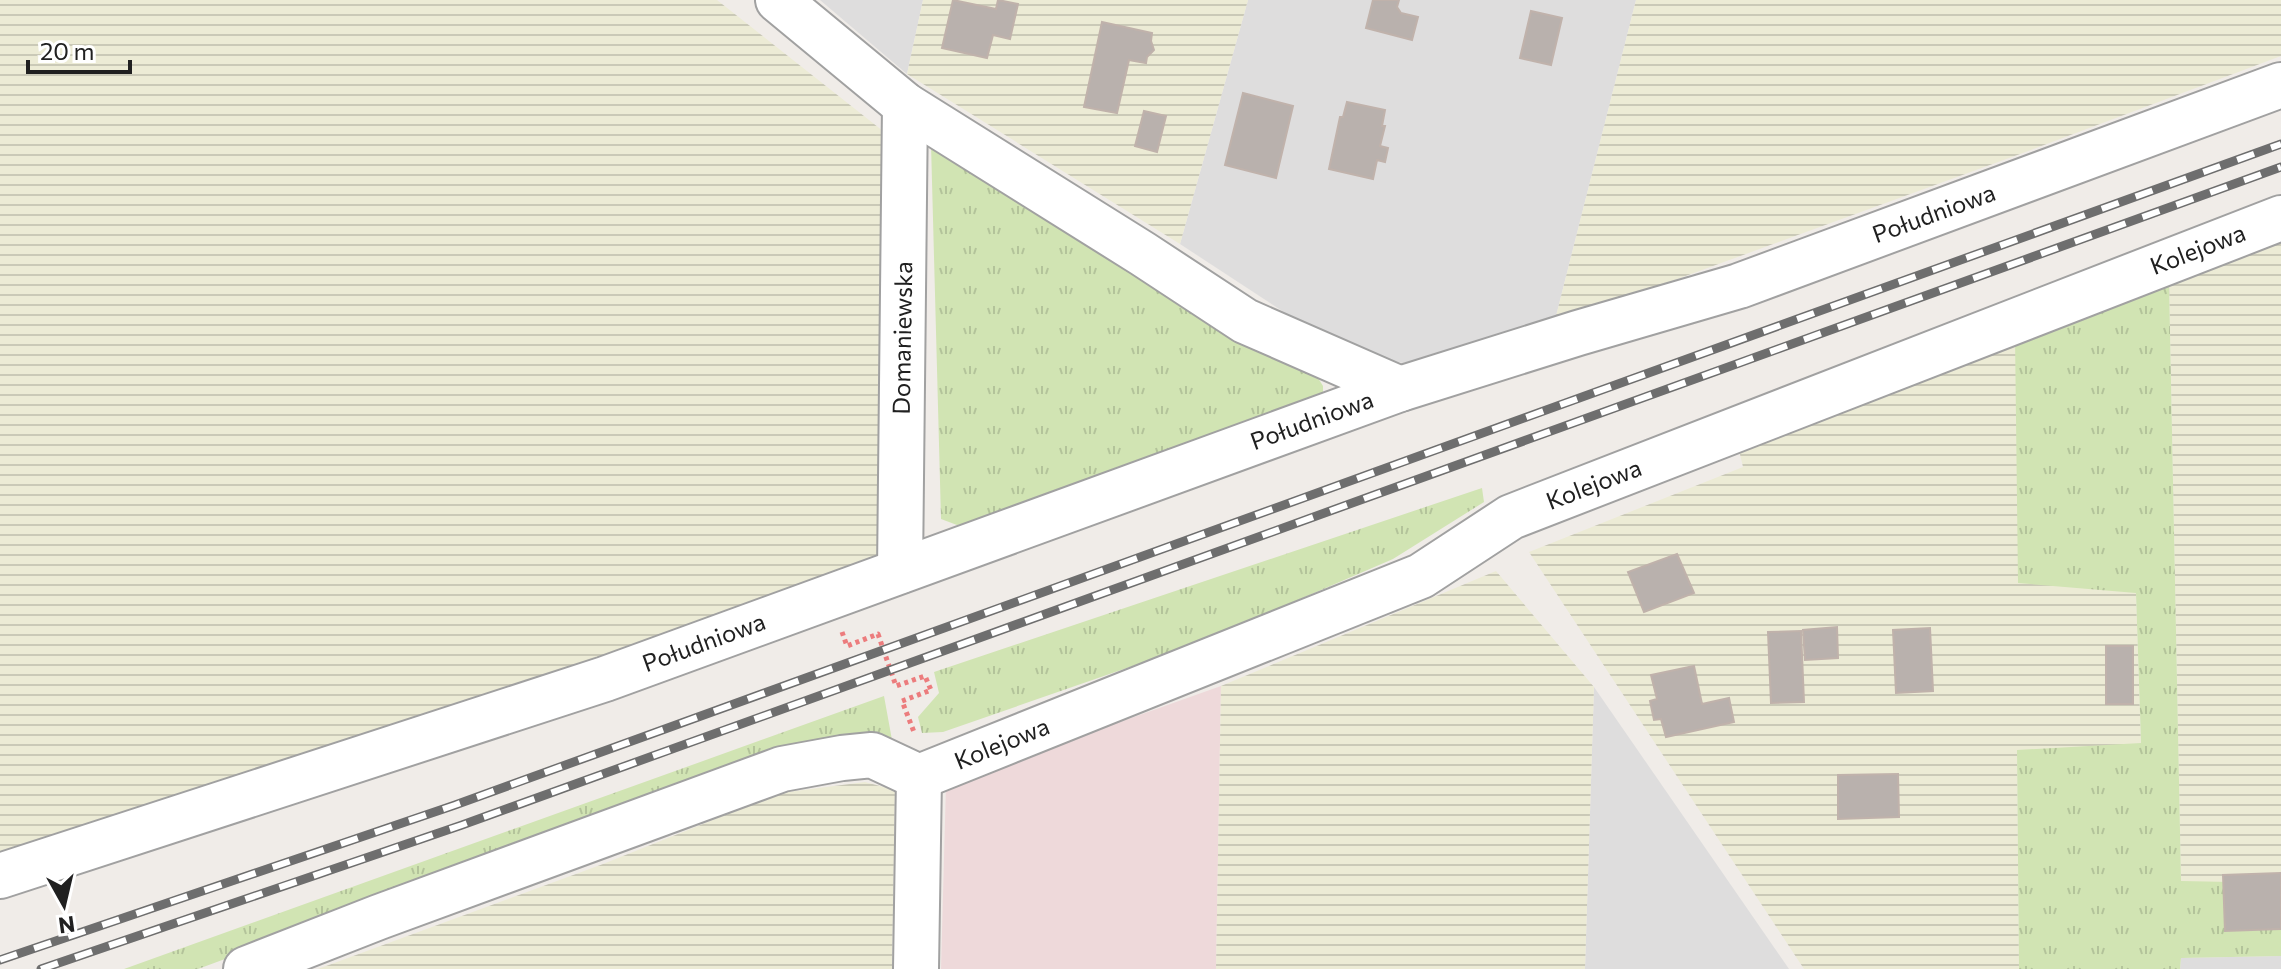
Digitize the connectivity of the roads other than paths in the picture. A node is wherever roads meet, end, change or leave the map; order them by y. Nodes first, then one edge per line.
1 (778, 0) edge
2 (2281, 85) edge
3 (905, 105) junction
4 (2281, 218) edge
5 (1400, 389) junction
6 (900, 571) junction
7 (919, 777) junction
8 (0, 876) edge
9 (246, 969) edge
10 (916, 969) edge

1 - 3 street, Południowa
2 - 5 street, Południowa
3 - 5 street, Południowa
3 - 6 street, Domaniewska
4 - 7 street, Kolejowa
5 - 6 street, Południowa
6 - 8 street, Południowa
7 - 9 street
7 - 10 street

